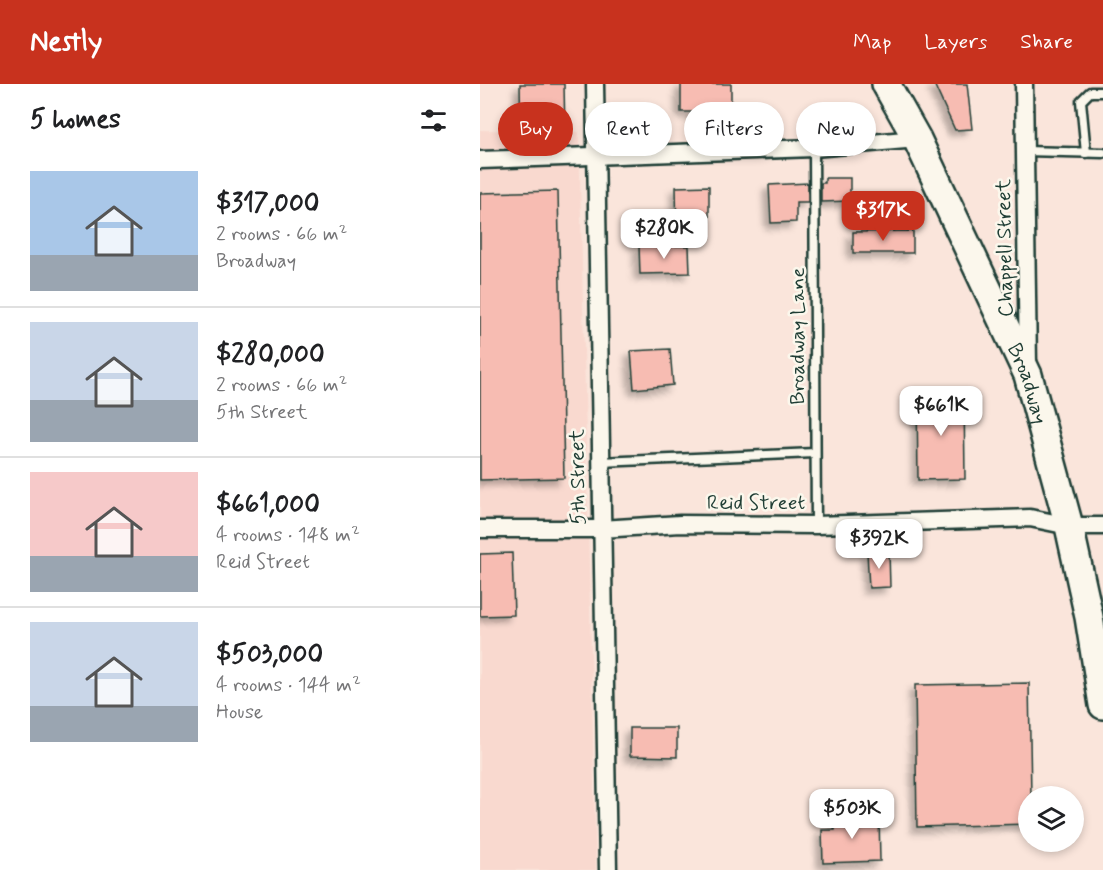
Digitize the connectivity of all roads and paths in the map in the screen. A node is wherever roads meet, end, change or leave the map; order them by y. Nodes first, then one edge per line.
1 (595, 84) edge
2 (886, 84) edge
3 (1024, 84) edge
4 (1103, 92) edge
5 (595, 102) edge
6 (916, 139) junction
7 (876, 143) edge
8 (796, 148) edge
9 (1025, 151) junction
10 (672, 152) edge
11 (1086, 153) junction
12 (1103, 153) edge
13 (585, 154) edge
14 (594, 156) edge
15 (814, 156) edge
16 (480, 160) edge
17 (1028, 375) junction
18 (816, 453) junction
19 (600, 462) junction
20 (816, 525) junction
21 (1069, 526) junction
22 (1103, 526) edge
23 (480, 529) edge
24 (601, 529) junction
25 (1103, 705) edge
26 (608, 870) edge

1 - 5 street, 5th Street
2 - 6 main road, Broadway
3 - 9 street, Chappell Street
4 - 11 lane
6 - 7 street
6 - 17 main road, Broadway
8 - 10 street
9 - 11 lane
9 - 17 street, Chappell Street
11 - 12 lane
13 - 16 street
14 - 19 street, 5th Street
15 - 18 lane, Broadway Lane
17 - 21 main road, Broadway
18 - 19 lane
18 - 20 lane, Broadway Lane
19 - 24 street, 5th Street
20 - 21 street, Reid Street
20 - 24 street, Reid Street
21 - 22 street, Reid Street
21 - 25 main road, Broadway
23 - 24 street, Reid Street
24 - 26 street, 5th Street

